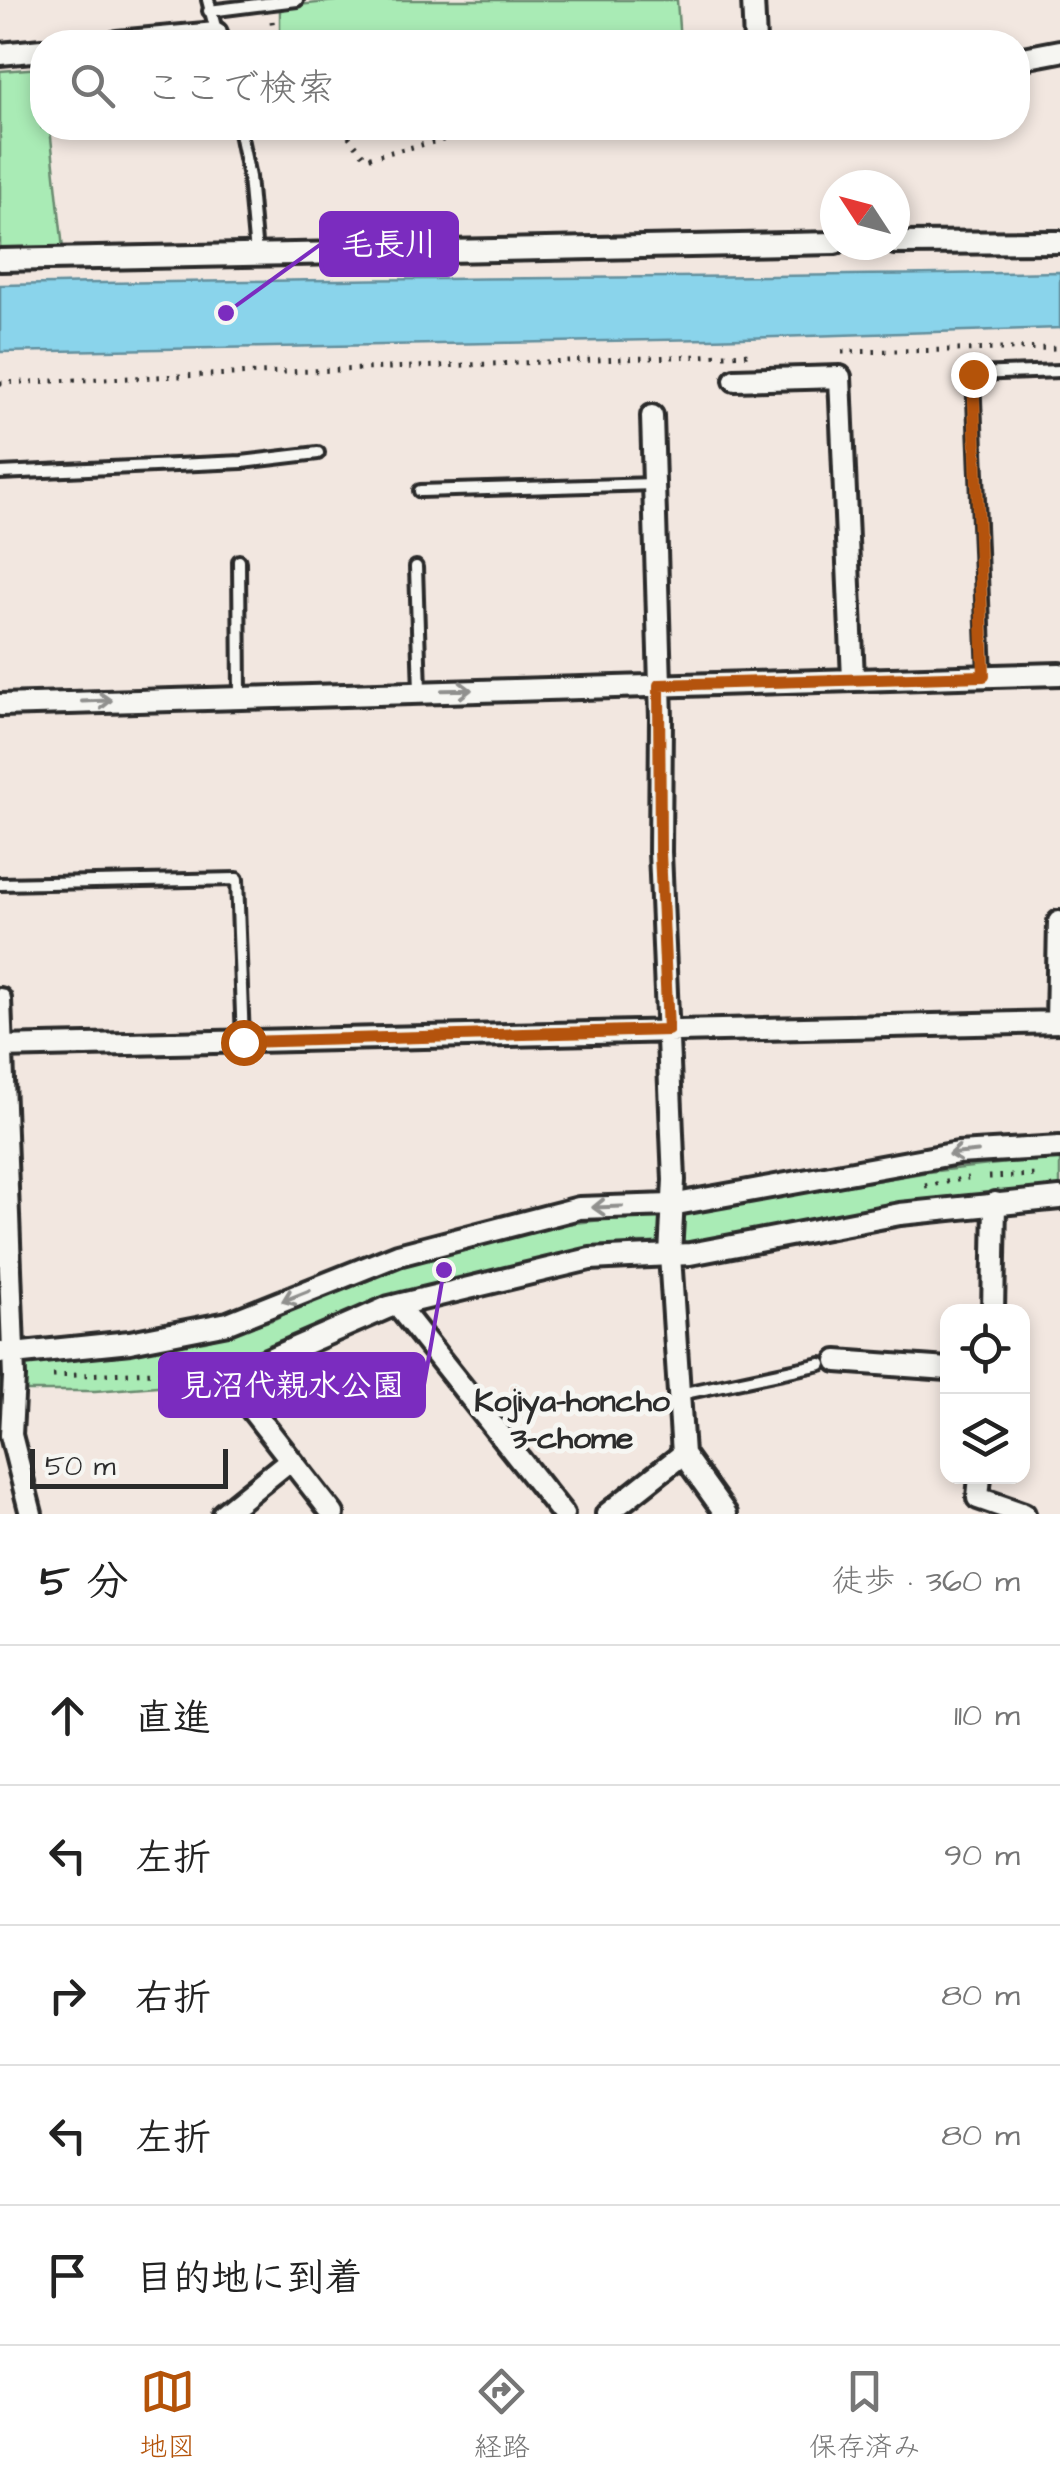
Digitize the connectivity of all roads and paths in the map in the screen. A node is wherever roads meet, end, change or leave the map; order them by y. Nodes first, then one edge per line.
1 (297, 0) edge
2 (754, 0) edge
3 (208, 6) edge
4 (216, 30) edge
5 (755, 30) edge
6 (30, 51) edge
7 (1060, 51) edge
8 (0, 54) edge
9 (1030, 57) edge
10 (241, 140) edge
11 (352, 140) edge
12 (442, 140) edge
13 (1060, 242) edge
14 (820, 243) edge
15 (910, 243) edge
16 (256, 254) junction
17 (0, 260) edge
18 (1060, 348) edge
19 (841, 352) dead end
20 (762, 354) dead end
21 (1060, 371) edge
22 (735, 380) dead end
23 (0, 383) edge
24 (652, 416) dead end
25 (318, 453) dead end
26 (0, 473) edge
27 (654, 484) junction
28 (420, 491) dead end
29 (239, 561) dead end
30 (416, 567) dead end
31 (1060, 674) edge
32 (984, 676) junction
33 (853, 679) junction
34 (659, 685) junction
35 (420, 691) junction
36 (240, 697) junction
37 (0, 704) edge
38 (0, 884) edge
39 (1059, 922) edge
40 (0, 999) edge
41 (1059, 1022) edge
42 (668, 1030) junction
43 (243, 1042) junction
44 (1, 1046) edge
45 (1060, 1148) edge
46 (1060, 1198) edge
47 (995, 1202) junction
48 (671, 1205) junction
49 (670, 1256) junction
50 (993, 1304) edge
51 (397, 1305) junction
52 (7, 1353) edge
53 (829, 1362) joint
54 (940, 1369) edge
55 (680, 1394) junction
56 (6, 1435) edge
57 (683, 1454) junction
58 (290, 1460) junction
59 (979, 1484) edge
60 (31, 1514) edge
61 (223, 1514) edge
62 (333, 1514) edge
63 (563, 1514) edge
64 (608, 1514) edge
65 (726, 1514) edge
66 (1024, 1514) edge

1 - 3 lane
2 - 5 street
3 - 4 lane
6 - 8 street
7 - 9 street
10 - 16 lane
11 - 12 path
13 - 15 street
14 - 16 street
16 - 17 street
18 - 19 path
20 - 23 path
21 - 32 lane
22 - 33 street
24 - 27 street
25 - 26 lane
27 - 28 lane
27 - 34 street
29 - 36 lane
30 - 35 lane
31 - 32 street
32 - 33 street
33 - 34 street
35 -> 34 street
34 - 42 street
35 - 36 street
37 -> 36 street
38 - 43 lane
39 - 41 street
40 - 44 street
41 - 42 street
42 - 43 street
42 - 48 street
43 - 44 street
44 - 52 street
45 -> 48 street
46 - 47 street
47 - 49 street
47 - 50 street
48 - 49 street
48 -> 52 street
49 - 51 street
49 - 55 street
51 - 58 street
51 - 63 street
52 - 56 street
53 - 54 street
53 - 55 lane
55 - 57 street
56 - 60 street
57 - 64 street
57 - 65 street
58 - 61 street
58 - 62 street
59 - 66 street

